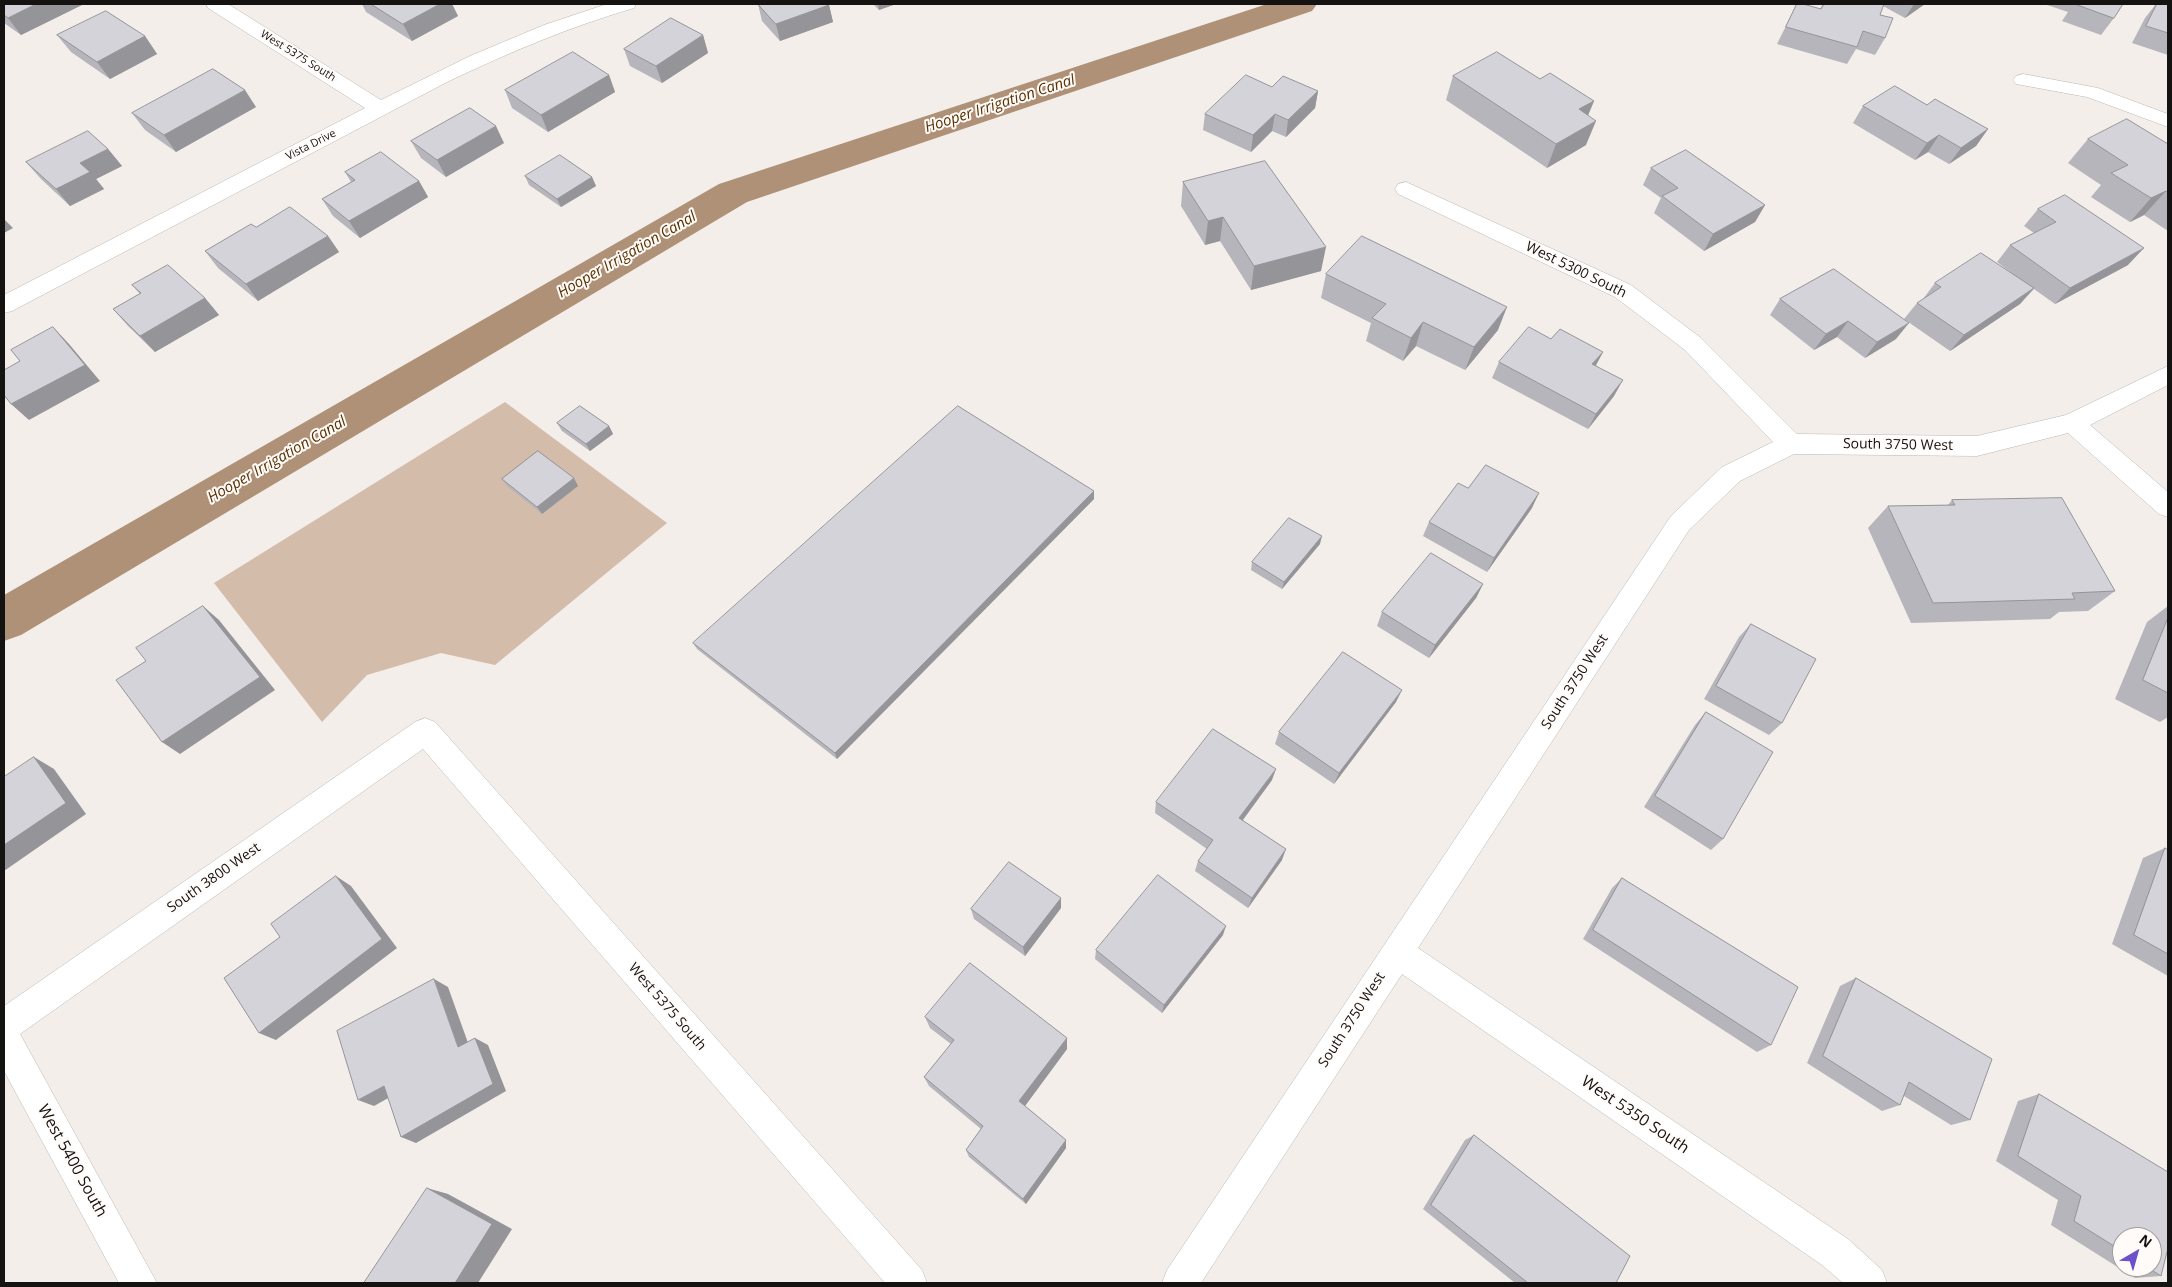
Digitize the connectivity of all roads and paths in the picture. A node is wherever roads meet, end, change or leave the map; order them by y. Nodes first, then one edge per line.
1 (215, 4) edge
2 (627, 4) edge
3 (2023, 80) dead end
4 (381, 109) junction
5 (2168, 121) edge
6 (1406, 189) dead end
7 (4, 305) edge
8 (2168, 375) edge
9 (2072, 423) junction
10 (1791, 444) junction
11 (2168, 506) edge
12 (425, 732) joint
13 (1397, 952) junction
14 (4, 1025) edge
15 (4, 1038) edge
16 (139, 1283) edge
17 (909, 1283) edge
18 (1180, 1283) edge
19 (1869, 1283) edge

1 - 4 street, West 5375 South
2 - 4 street, Vista Drive
3 - 5 street
4 - 7 street, Vista Drive
6 - 10 street, West 5300 South
8 - 9 street, South 3750 West
9 - 10 street, South 3750 West
9 - 11 street
10 - 13 street, South 3750 West
12 - 14 street, South 3800 West
12 - 17 street, West 5375 South
13 - 18 street, South 3750 West
13 - 19 street, West 5350 South
15 - 16 street, West 5400 South

